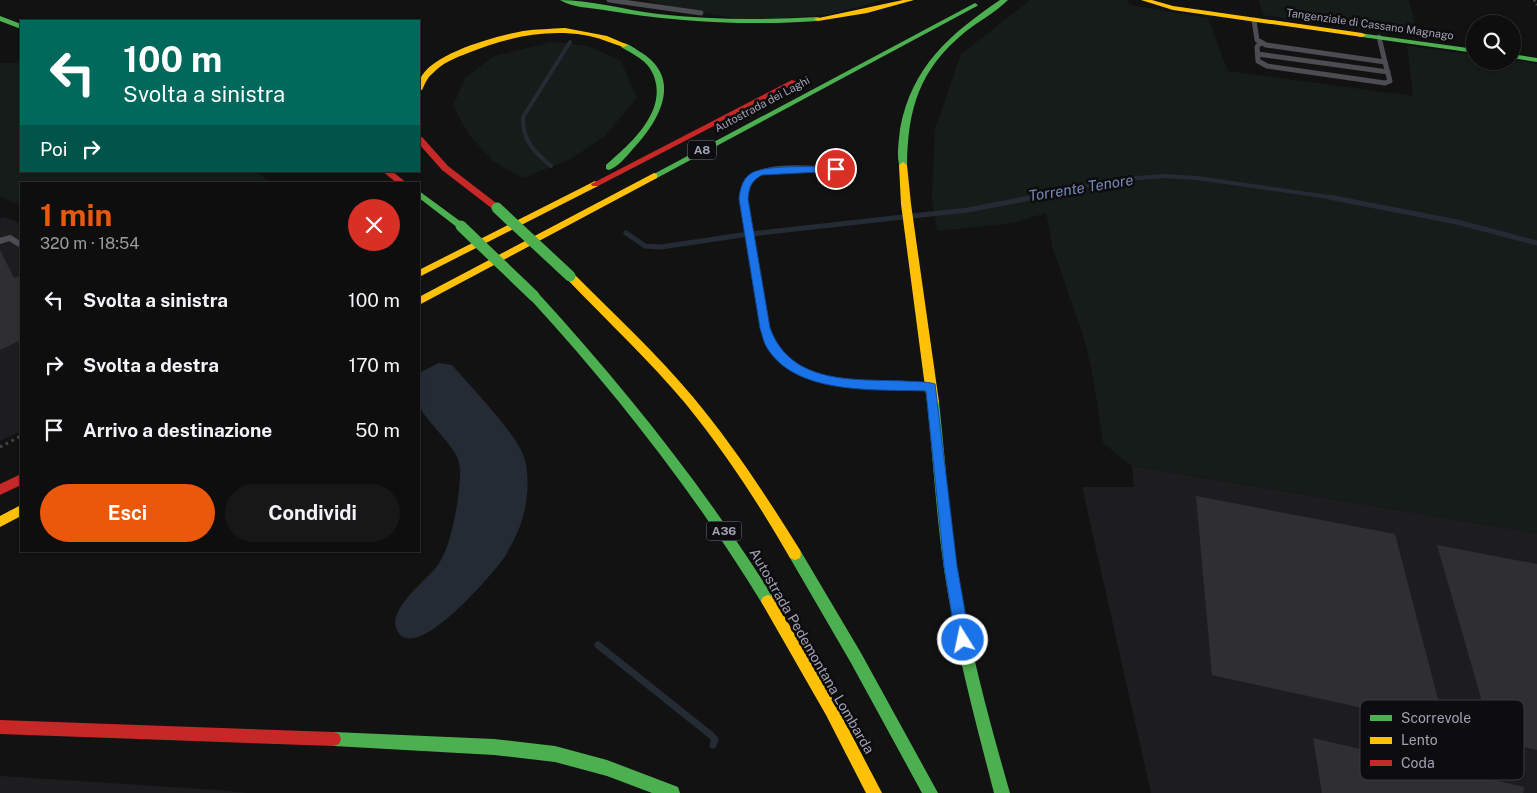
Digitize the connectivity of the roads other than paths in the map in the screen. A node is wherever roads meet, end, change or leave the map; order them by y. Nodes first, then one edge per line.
1 (563, 0) edge
2 (609, 0) edge
3 (912, 0) edge
4 (984, 0) edge
5 (1005, 0) edge
6 (1144, 0) edge
7 (700, 13) dead end
8 (0, 18) edge
9 (1254, 20) junction
10 (20, 27) edge
11 (1379, 38) junction
12 (1261, 42) junction
13 (1466, 50) edge
14 (1258, 54) junction
15 (1521, 57) edge
16 (1537, 60) edge
17 (1386, 62) junction
18 (1388, 72) junction
19 (802, 78) dead end
20 (420, 87) edge
21 (420, 140) edge
22 (836, 169) dead end
23 (387, 172) edge
24 (401, 182) edge
25 (576, 193) junction
26 (420, 195) edge
27 (0, 241) edge
28 (20, 245) edge
29 (420, 273) edge
30 (420, 299) edge
31 (931, 387) junction
32 (20, 480) edge
33 (0, 490) edge
34 (20, 511) edge
35 (0, 522) edge
36 (0, 727) edge
37 (672, 793) edge
38 (874, 793) edge
39 (930, 793) edge
40 (1002, 793) edge

1 - 3 main road
2 - 7 lane
4 - 30 main road, Autostrada dei Laghi / A8
5 - 31 main road
6 - 9 main road, Tangenziale di Cassano Magnago
8 - 10 main road
9 - 11 main road, Tangenziale di Cassano Magnago
9 - 12 lane
11 - 13 main road, Tangenziale di Cassano Magnago
11 - 17 lane
12 - 14 lane
12 - 17 lane
14 - 18 lane
14 - 18 lane
15 - 16 main road
17 - 18 lane
19 - 25 main road, Autostrada dei Laghi / A8
20 - 25 main road
21 - 39 main road, bridge
22 - 31 lane
23 - 24 main road
25 - 29 main road, Autostrada dei Laghi / A8
26 - 38 main road, Autostrada Pedemontana Lombarda / A36, bridge
27 - 28 lane
31 - 40 main road
32 - 33 main road
34 - 35 main road
36 - 37 main road

